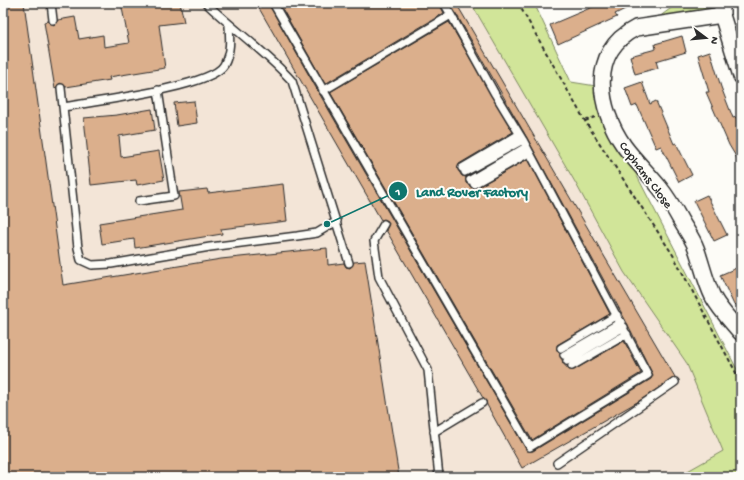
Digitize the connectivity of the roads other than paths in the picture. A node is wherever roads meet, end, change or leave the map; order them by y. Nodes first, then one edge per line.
1 (51, 3) edge
2 (206, 3) edge
3 (273, 3) edge
4 (444, 3) edge
5 (722, 9) edge
6 (451, 15) junction
7 (54, 20) dead end
8 (229, 26) junction
9 (741, 76) edge
10 (61, 88) dead end
11 (158, 90) junction
12 (323, 91) junction
13 (63, 107) junction
14 (524, 144) junction
15 (464, 170) dead end
16 (472, 182) dead end
17 (139, 201) dead end
18 (337, 221) junction
19 (384, 224) dead end
20 (349, 263) dead end
21 (617, 315) junction
22 (624, 328) junction
23 (741, 333) edge
24 (566, 358) junction
25 (675, 382) dead end
26 (482, 403) dead end
27 (434, 432) junction
28 (557, 463) dead end
29 (439, 477) edge

1 - 7 lane
2 - 8 lane
3 - 12 lane
4 - 6 lane
5 - 9 street
5 - 23 street, Cophams Close
6 - 12 lane
6 - 14 lane
8 - 11 lane
8 - 18 lane
10 - 13 lane
11 - 13 lane
11 - 17 lane
12 - 22 lane
13 - 18 lane
14 - 15 lane
14 - 16 lane
14 - 21 lane
18 - 20 lane
19 - 27 lane
21 - 22 lane
21 - 24 lane
22 - 24 lane
22 - 24 lane
25 - 28 lane
26 - 27 lane
27 - 29 lane

